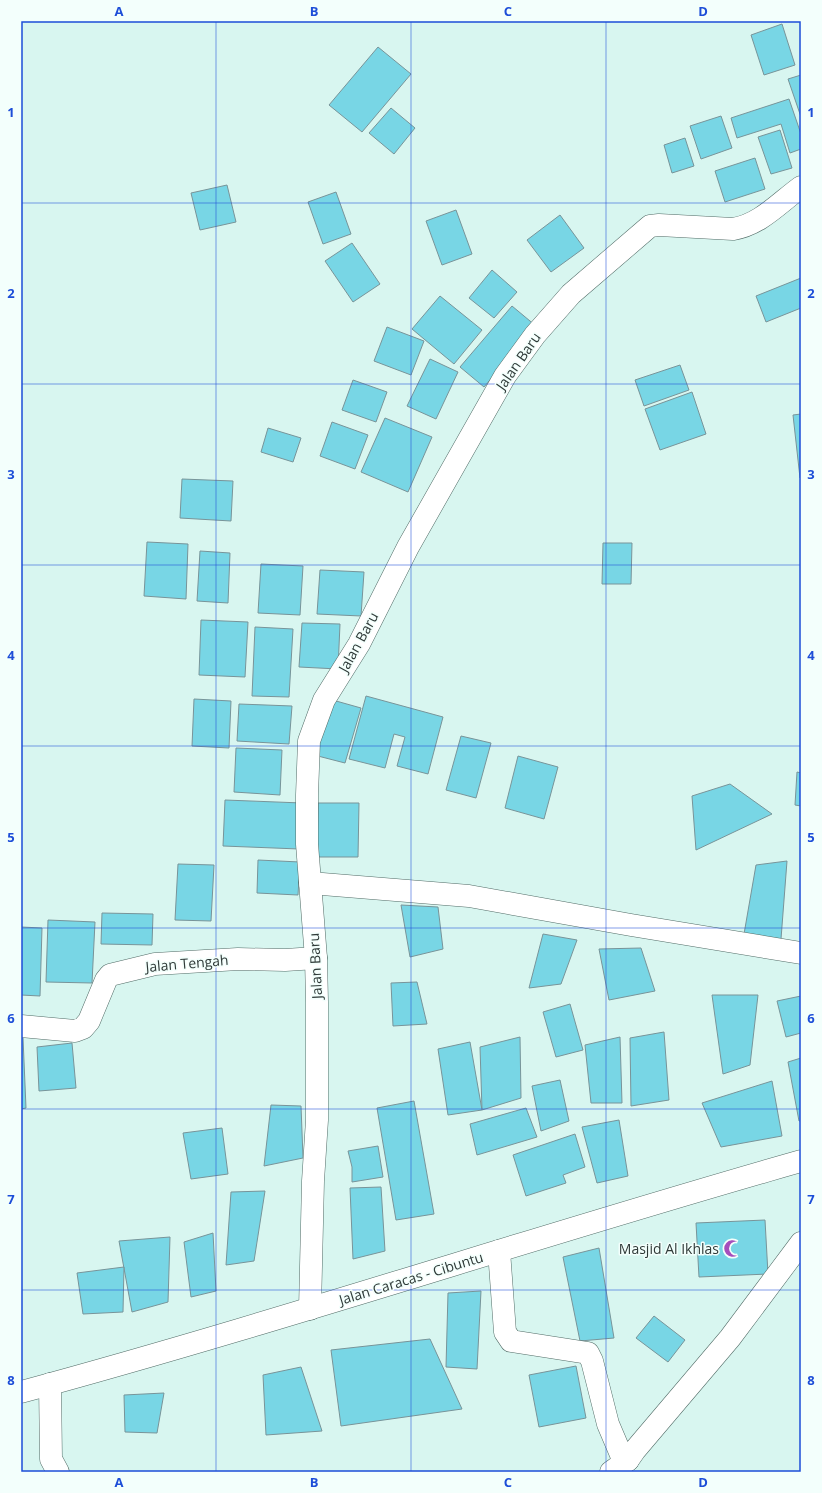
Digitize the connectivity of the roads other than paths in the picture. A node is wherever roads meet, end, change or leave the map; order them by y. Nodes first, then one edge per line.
1 (801, 186) edge
2 (310, 883) junction
3 (801, 952) edge
4 (316, 958) junction
5 (21, 1026) edge
6 (801, 1161) edge
7 (801, 1243) edge
8 (499, 1251) junction
9 (310, 1308) junction
10 (50, 1384) junction
11 (21, 1392) edge
12 (620, 1463) edge
13 (58, 1472) edge

1 - 2 street, Jalan Baru
2 - 3 street
2 - 4 street, Jalan Baru
4 - 5 street, Jalan Tengah
4 - 9 street, Jalan Baru
6 - 8 street, Jalan Caracas - Cibuntu
7 - 12 street
8 - 9 street, Jalan Caracas - Cibuntu
8 - 12 street
9 - 10 street, Jalan Caracas - Cibuntu
10 - 11 street, Jalan Caracas - Cibuntu
10 - 13 street

